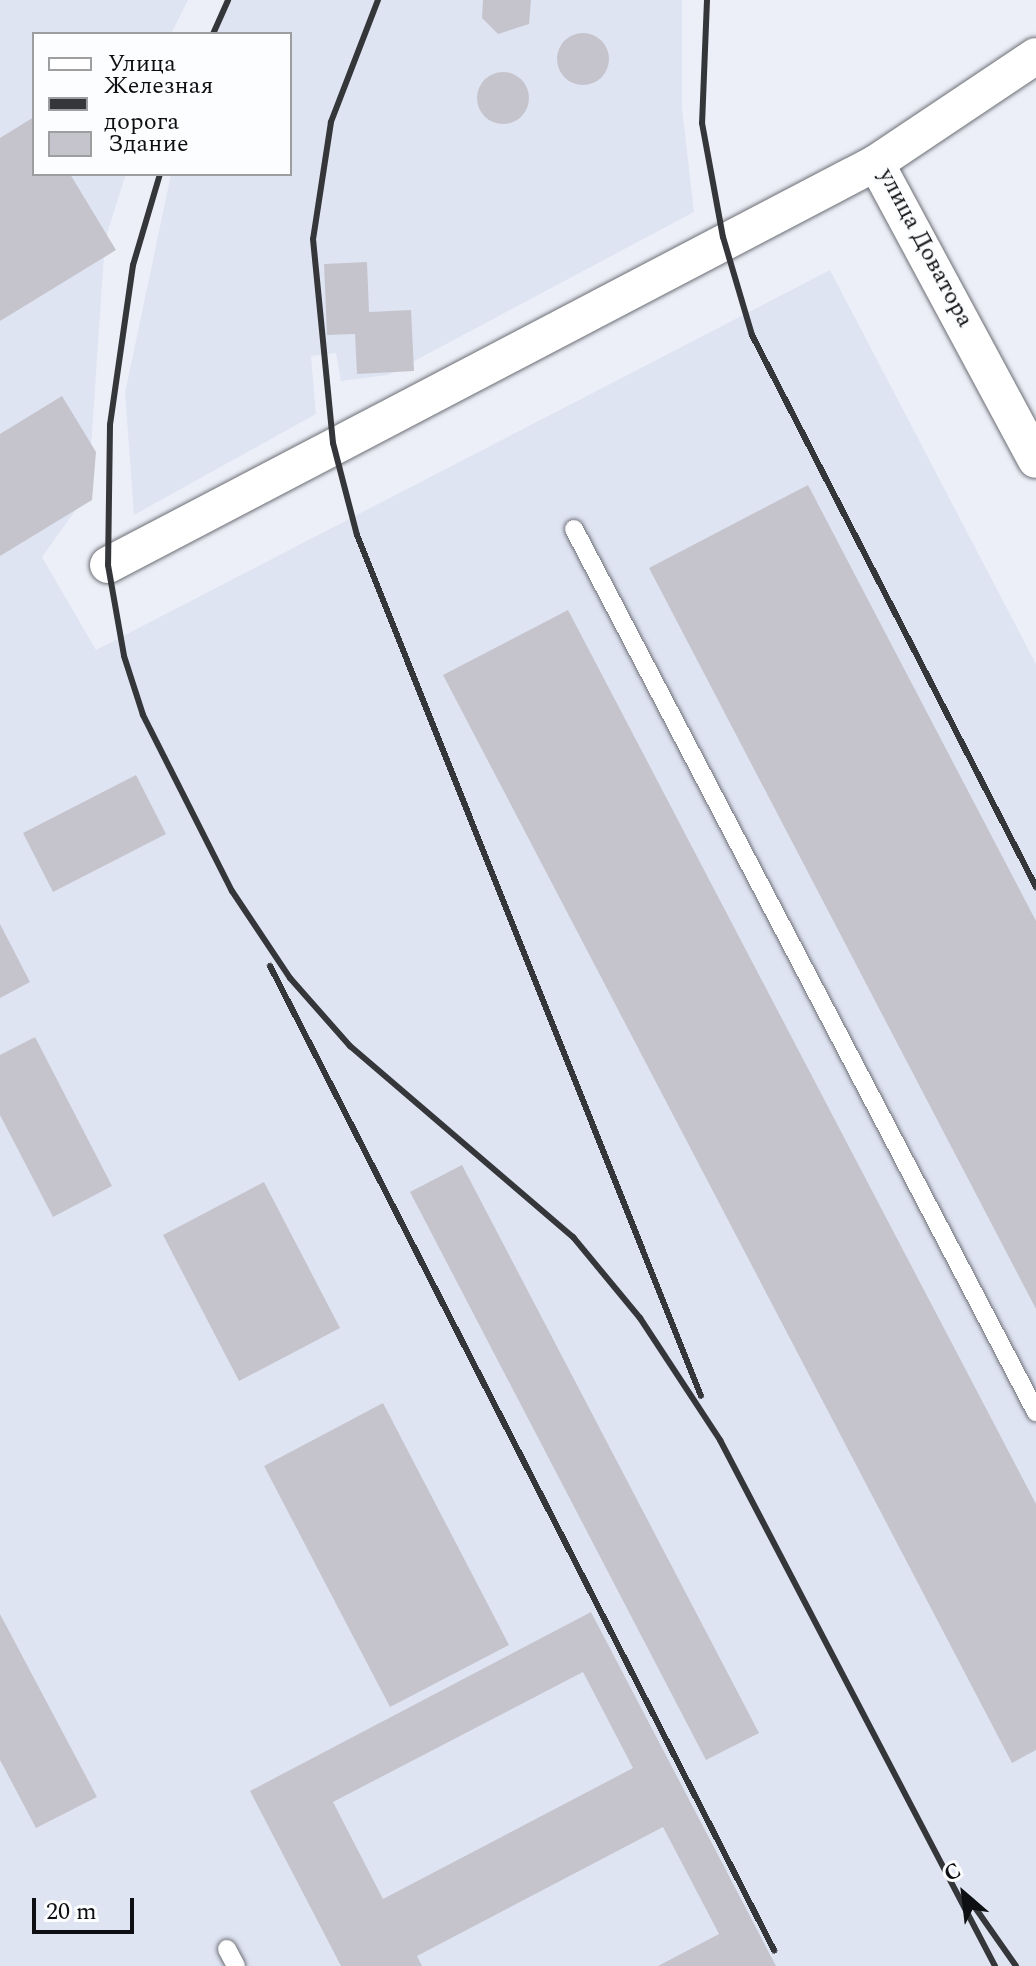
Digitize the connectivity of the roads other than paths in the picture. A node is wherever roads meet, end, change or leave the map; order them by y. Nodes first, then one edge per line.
1 (1036, 56) edge
2 (876, 163) junction
3 (1036, 460) edge
4 (574, 529) dead end
5 (108, 565) dead end
6 (1036, 1412) edge
7 (227, 1949) dead end
8 (236, 1966) edge

1 - 2 street, улица Доватора
2 - 3 street, улица Доватора
2 - 5 street
4 - 6 lane
7 - 8 lane

